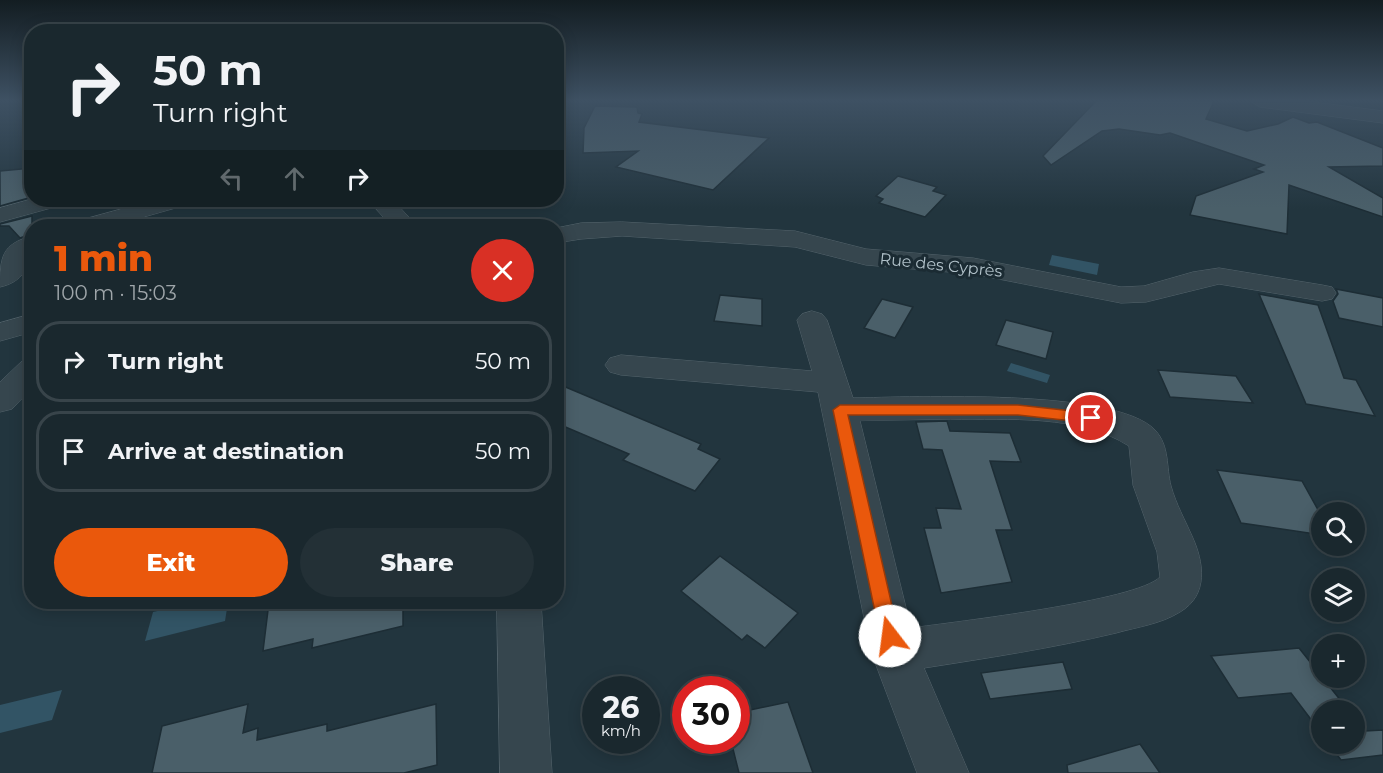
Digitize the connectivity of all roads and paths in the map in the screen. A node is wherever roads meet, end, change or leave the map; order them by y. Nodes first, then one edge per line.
1 (27, 207) edge
2 (160, 207) edge
3 (173, 207) edge
4 (387, 207) edge
5 (0, 214) edge
6 (128, 219) edge
7 (164, 219) edge
8 (398, 219) edge
9 (564, 234) edge
10 (24, 247) edge
11 (0, 279) edge
12 (1322, 293) dead end
13 (812, 320) dead end
14 (24, 325) edge
15 (0, 332) edge
16 (621, 365) dead end
17 (24, 377) edge
18 (836, 396) junction
19 (0, 401) edge
20 (519, 609) edge
21 (894, 652) junction
22 (526, 773) edge
23 (943, 773) edge

1 - 5 street
2 - 6 street
3 - 7 street
4 - 8 street
9 - 12 street, Rue des Cyprès
10 - 11 street
13 - 18 street
14 - 15 street
16 - 18 street
17 - 19 street
18 - 21 street
18 - 21 street
20 - 22 street
21 - 23 street

